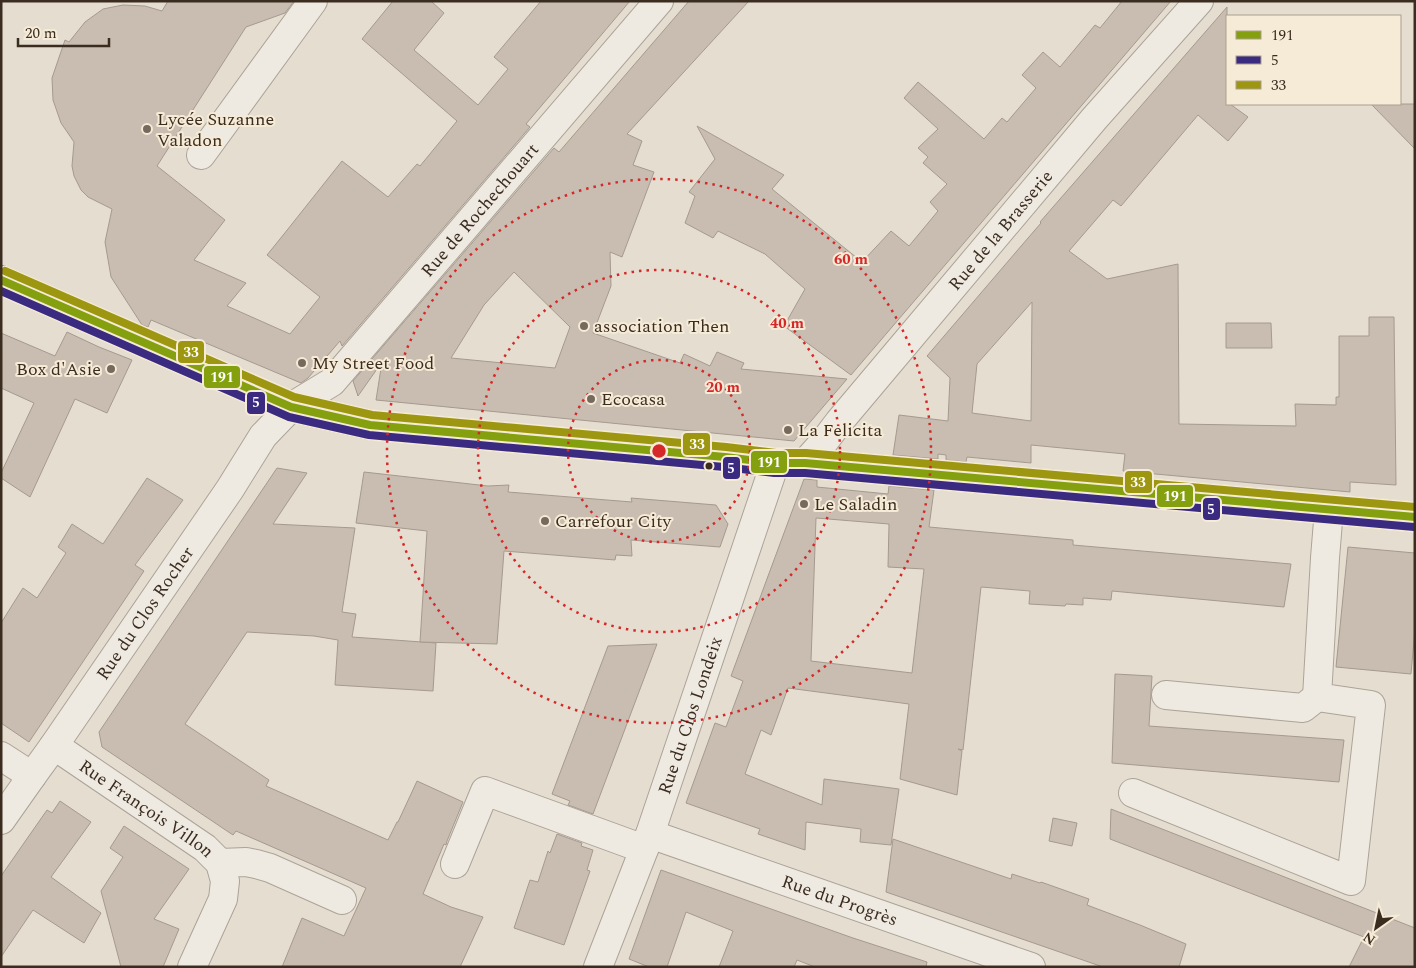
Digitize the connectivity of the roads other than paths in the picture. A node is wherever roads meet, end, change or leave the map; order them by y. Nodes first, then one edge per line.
1 (313, 1) edge
2 (659, 1) edge
3 (1199, 1) edge
4 (201, 155) dead end
5 (1, 280) edge
6 (291, 407) junction
7 (775, 462) junction
8 (805, 463) junction
9 (1329, 509) junction
10 (1415, 517) edge
11 (1166, 696) dead end
12 (1317, 697) junction
13 (54, 747) junction
14 (1, 756) edge
15 (32, 776) junction
16 (1133, 793) dead end
17 (1, 820) edge
18 (647, 841) junction
19 (220, 862) junction
20 (455, 864) dead end
21 (342, 900) dead end
22 (192, 967) edge
23 (598, 967) edge
24 (1031, 967) edge

1 - 4 street
2 - 6 street, Rue de Rochechouart
3 - 8 street, Rue de la Brasserie
5 - 6 main road
6 - 7 main road
6 - 13 street, Rue du Clos Rocher
7 - 8 main road
7 - 18 street, Rue du Clos Londeix
8 - 9 main road
9 - 10 main road
9 - 12 street
11 - 12 street
12 - 16 street
13 - 15 street, Rue du Clos Rocher
13 - 19 street, Rue François Villon
14 - 15 street
15 - 17 street, Rue du Clos Rocher
18 - 20 street, Rue du Progrès
18 - 23 street, Rue du Clos Londeix
18 - 24 street, Rue du Progrès
19 - 21 street
19 - 22 street, Rue François Villon

